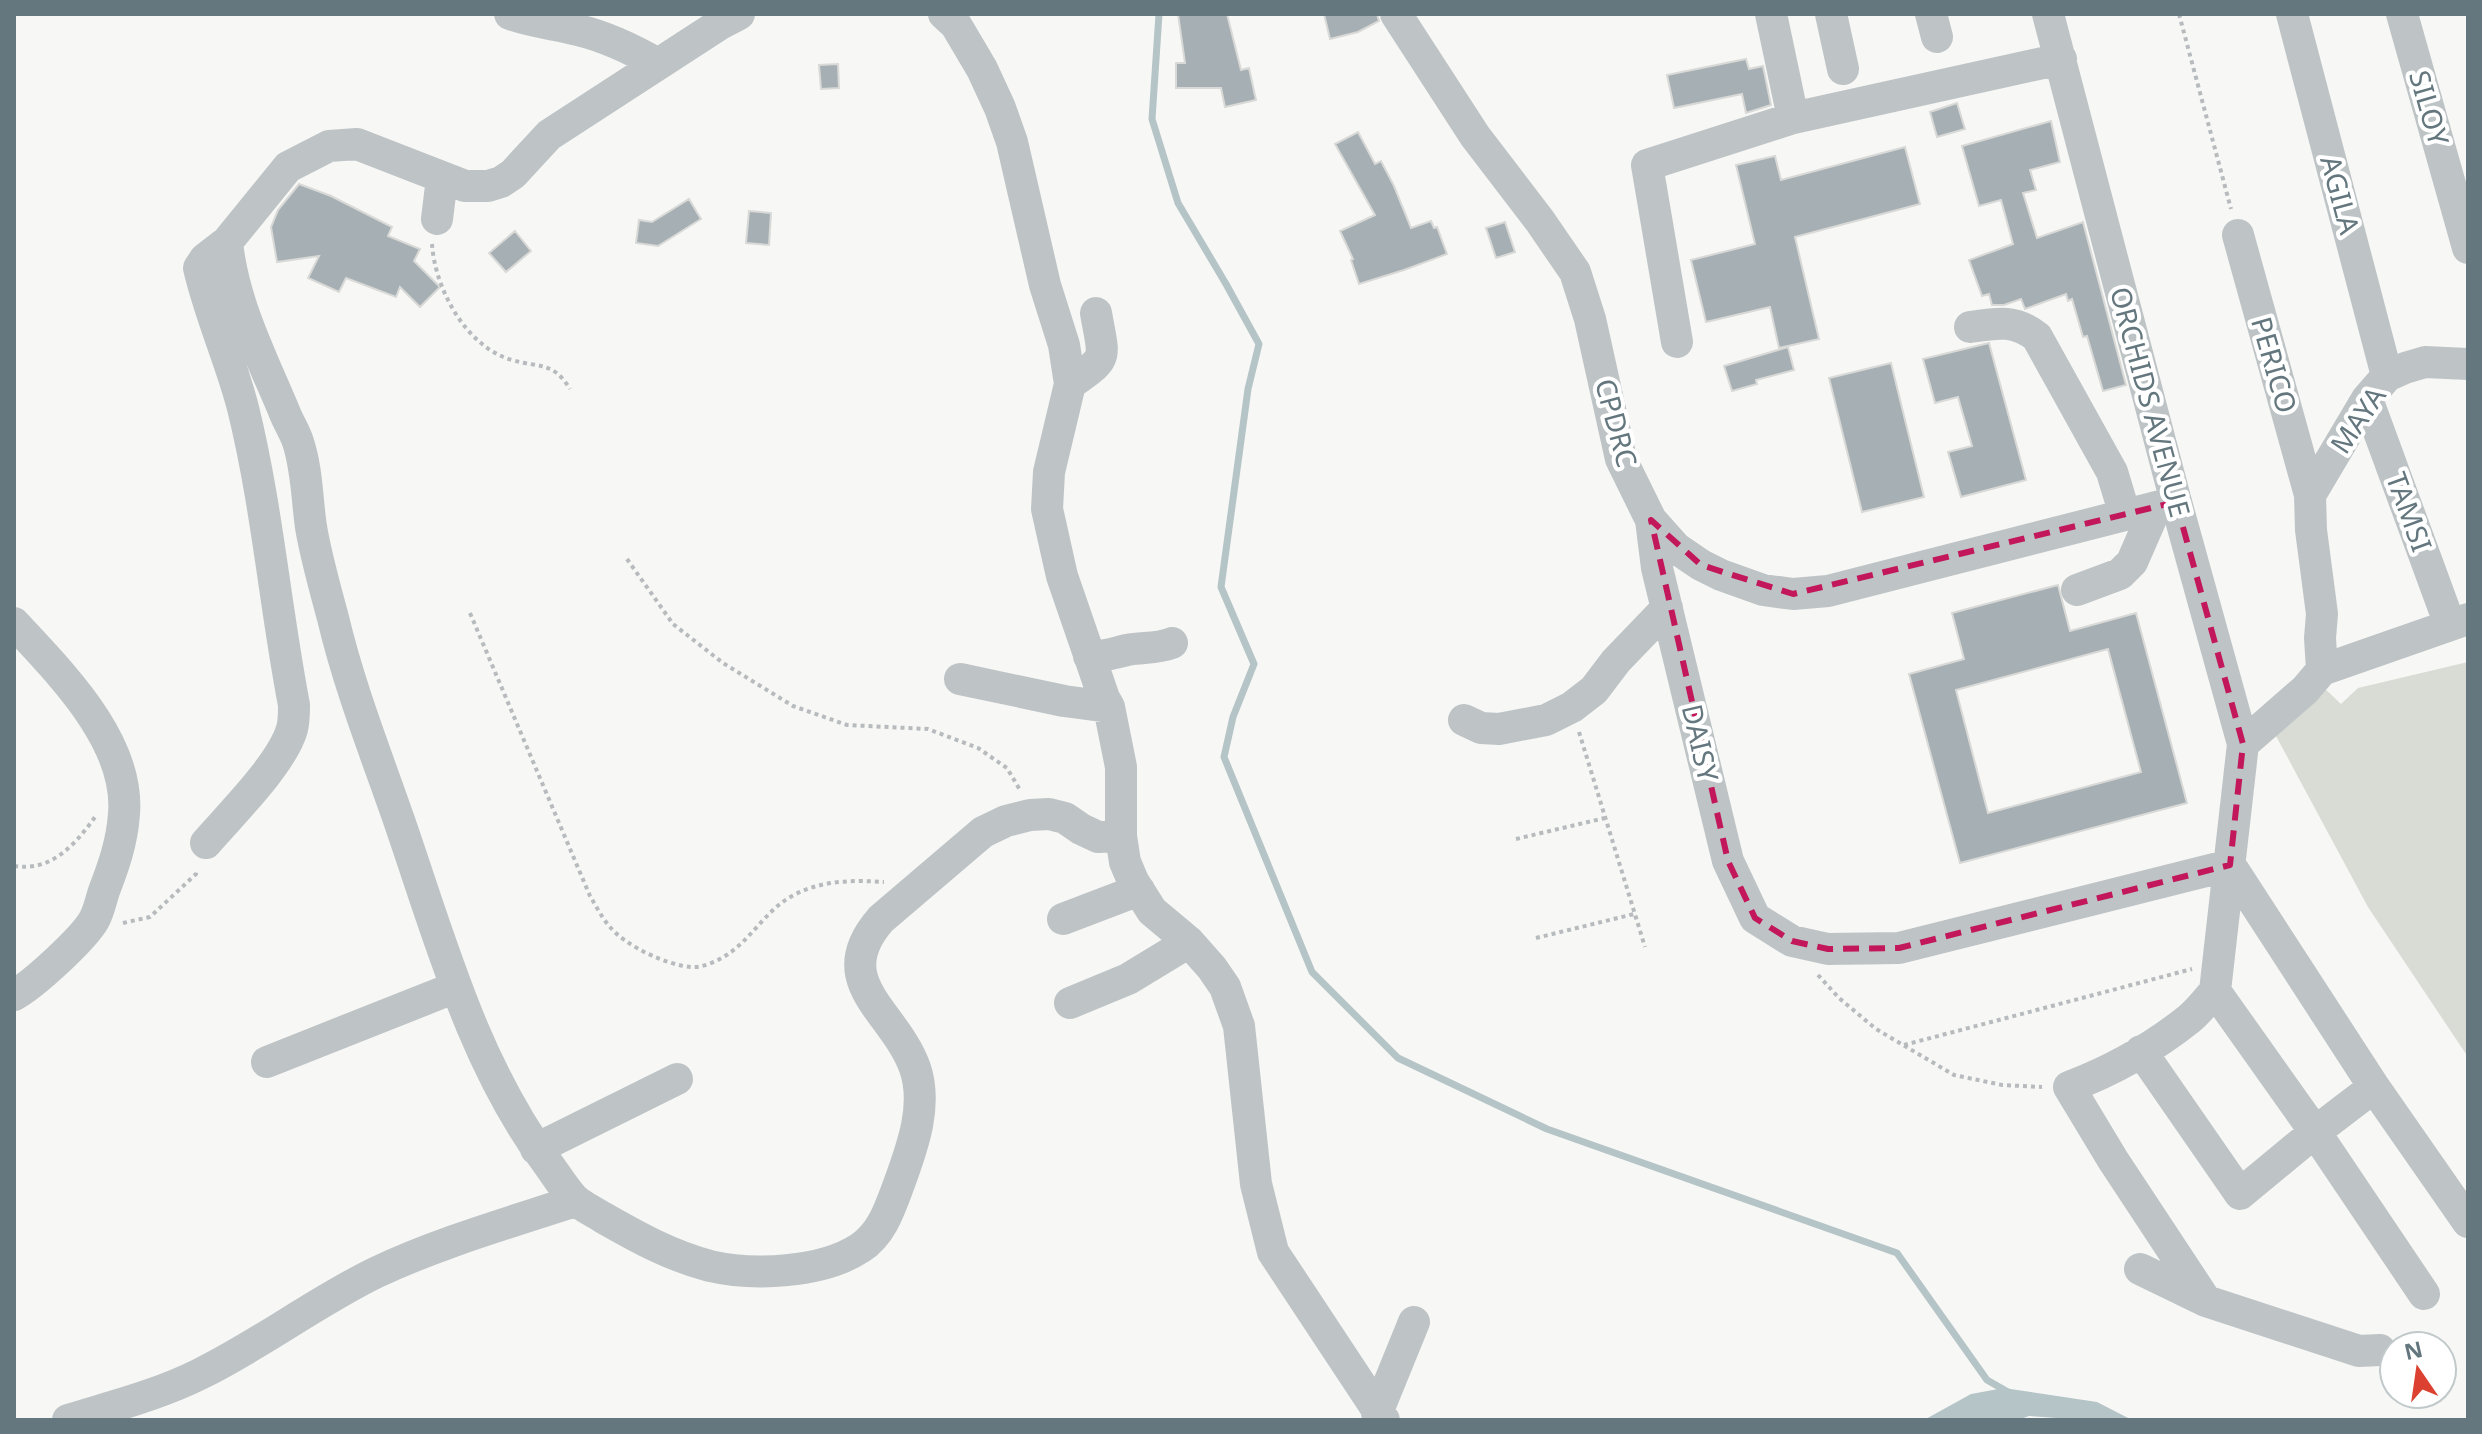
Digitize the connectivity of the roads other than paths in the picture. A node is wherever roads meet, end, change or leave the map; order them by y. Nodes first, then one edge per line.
1 (510, 14) edge
2 (739, 14) edge
3 (944, 14) edge
4 (1396, 14) edge
5 (1771, 14) edge
6 (1831, 14) edge
7 (2048, 14) edge
8 (2292, 14) edge
9 (2402, 14) edge
10 (2061, 59) junction
11 (658, 64) junction
12 (1843, 69) dead end
13 (1793, 118) junction
14 (442, 178) junction
15 (437, 219) road end
16 (2238, 235) road end
17 (227, 242) junction
18 (2468, 248) edge
19 (1096, 313) dead end
20 (1970, 327) dead end
21 (1677, 342) dead end
22 (2468, 364) edge
23 (1070, 384) junction
24 (2377, 388) junction
25 (2310, 495) junction
26 (2152, 508) junction
27 (1651, 520) junction
28 (2077, 590) dead end
29 (1667, 608) junction
30 (2459, 622) edge
31 (14, 623) edge
32 (1172, 643) dead end
33 (1089, 656) junction
34 (2322, 670) junction
35 (960, 679) dead end
36 (1109, 707) junction
37 (1464, 720) dead end
38 (2243, 744) junction
39 (1121, 836) junction
40 (206, 843) road end
41 (2230, 865) junction
42 (1139, 890) junction
43 (1063, 919) dead end
44 (1189, 942) junction
45 (2216, 977) junction
46 (456, 987) junction
47 (14, 995) edge
48 (1070, 1003) dead end
49 (2141, 1051) junction
50 (267, 1062) dead end
51 (677, 1079) dead end
52 (2374, 1087) junction
53 (2315, 1132) junction
54 (536, 1149) junction
55 (575, 1201) junction
56 (2468, 1222) edge
57 (2140, 1269) dead end
58 (2424, 1294) dead end
59 (2206, 1301) junction
60 (1414, 1322) dead end
61 (2378, 1350) edge
62 (1380, 1416) edge
63 (68, 1420) edge

1 - 11 street
2 - 11 street
3 - 23 street
4 - 27 street, CPDRC
5 - 13 street
6 - 12 street
7 - 10 street, ORCHIDS AVENUE
8 - 24 street, AGILA
9 - 18 street, SILOY
10 - 13 street
10 - 26 street, ORCHIDS AVENUE
11 - 14 street
13 - 21 street
14 - 15 street
14 - 17 street
16 - 25 street, PERICO
17 - 40 street
17 - 46 street
19 - 23 street
20 - 26 street
22 - 24 street, MAYA
23 - 33 street
24 - 25 street, MAYA
24 - 30 street, TAMSI
25 - 34 street, PERICO
26 - 27 street, CPDRC
26 - 28 street
26 - 38 street, ORCHIDS AVENUE
27 - 29 street, DAISY
29 - 37 street
29 - 41 street, DAISY
30 - 34 street
31 - 47 street
32 - 33 street
33 - 36 street
34 - 38 street
35 - 36 street
36 - 39 street
38 - 41 street
39 - 42 street
39 - 55 street
41 - 45 street
41 - 52 street
42 - 43 street
42 - 44 street
44 - 48 street
44 - 62 street
45 - 49 street
45 - 53 street
46 - 50 street
46 - 54 street
49 - 53 street
49 - 59 street
51 - 54 street
52 - 53 street
52 - 56 street
53 - 58 street
54 - 55 street
55 - 63 street
57 - 59 street
59 - 61 street
60 - 62 street

